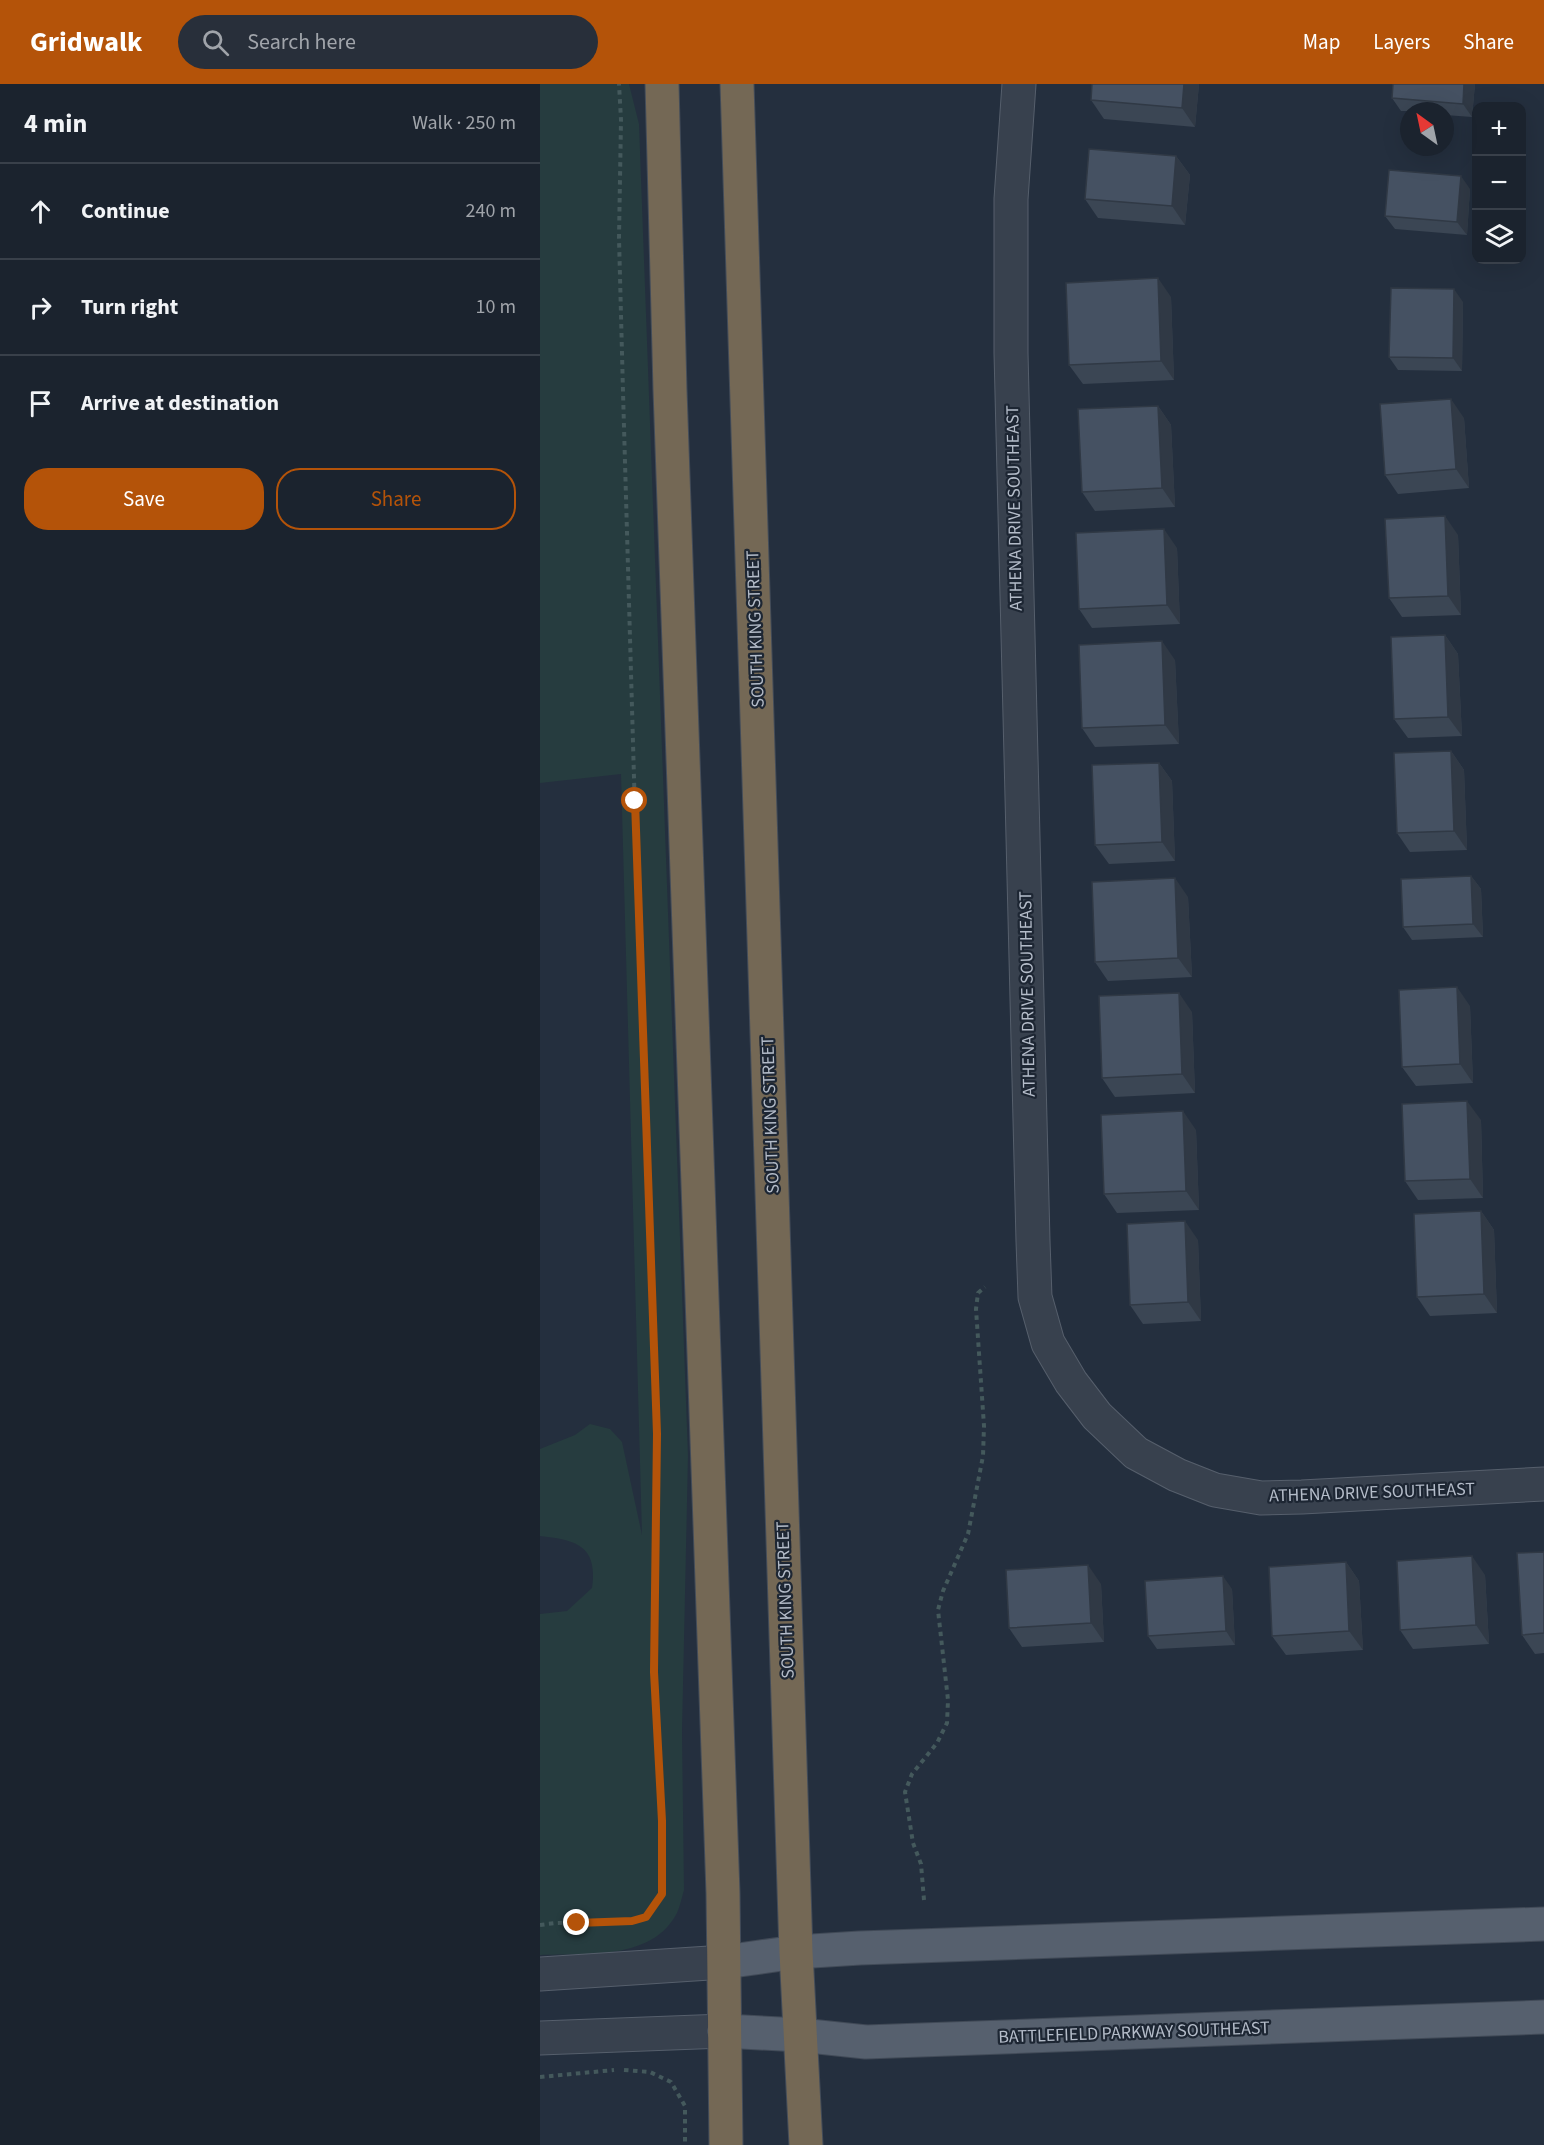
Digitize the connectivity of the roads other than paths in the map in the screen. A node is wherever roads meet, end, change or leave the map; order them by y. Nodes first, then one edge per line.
1 (662, 84) edge
2 (737, 84) edge
3 (1019, 84) edge
4 (1544, 1484) edge
5 (1544, 1924) edge
6 (796, 1952) junction
7 (725, 1962) junction
8 (540, 1974) edge
9 (1544, 2017) edge
10 (724, 2031) junction
11 (800, 2035) junction
12 (540, 2038) edge
13 (726, 2145) edge
14 (806, 2145) edge

1 - 7 highway
2 - 6 highway, SOUTH KING STREET
3 - 4 street, ATHENA DRIVE SOUTHEAST
5 - 6 main road
6 - 7 main road
6 - 11 highway, SOUTH KING STREET
7 - 8 street
7 - 10 highway
9 - 11 main road, BATTLEFIELD PARKWAY SOUTHEAST
10 - 11 main road, BATTLEFIELD PARKWAY SOUTHEAST
10 - 12 street
10 - 13 highway
11 - 14 highway, SOUTH KING STREET

